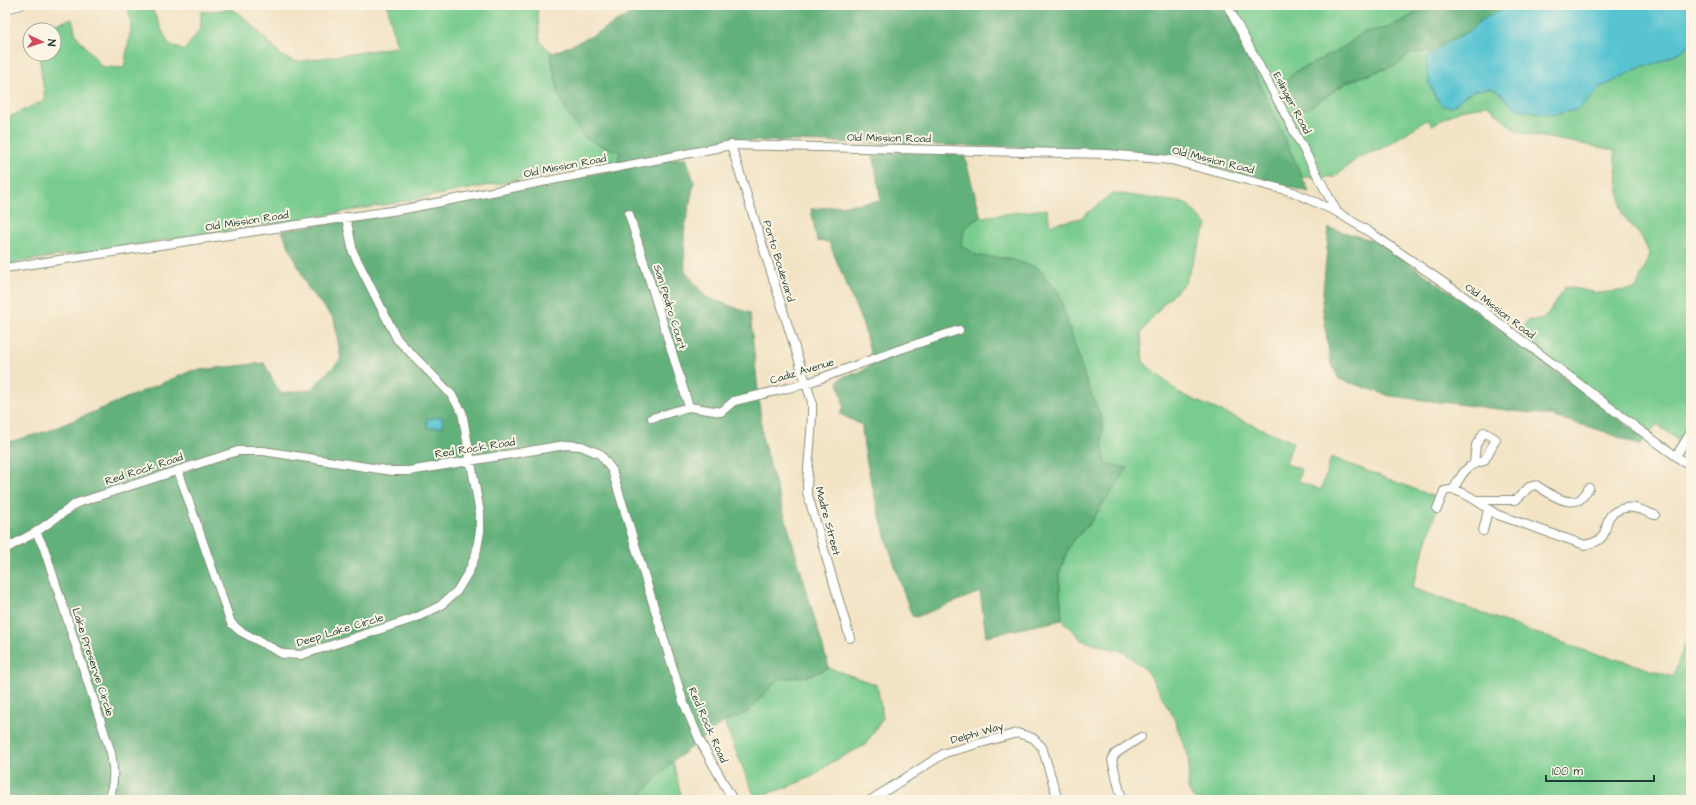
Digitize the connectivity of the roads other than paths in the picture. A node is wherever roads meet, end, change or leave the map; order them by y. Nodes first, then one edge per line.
1 (21, 5) edge
2 (1227, 5) edge
3 (5, 9) edge
4 (731, 145) junction
5 (1337, 212) junction
6 (629, 214) dead end
7 (346, 217) junction
8 (5, 268) edge
9 (959, 330) dead end
10 (806, 384) junction
11 (689, 407) junction
12 (652, 418) dead end
13 (1691, 432) edge
14 (1676, 456) junction
15 (471, 460) junction
16 (1474, 463) dead end
17 (1691, 466) edge
18 (178, 470) junction
19 (1589, 488) dead end
20 (1453, 490) junction
21 (1477, 500) junction
22 (1437, 510) dead end
23 (1488, 510) junction
24 (1655, 515) dead end
25 (1483, 531) dead end
26 (36, 532) junction
27 (5, 549) edge
28 (850, 638) dead end
29 (1141, 737) dead end
30 (732, 799) edge
31 (108, 800) edge
32 (870, 800) edge
33 (1058, 800) edge
34 (1122, 800) edge

1 - 3 street
2 - 5 street, Eslinger Road
4 - 5 street, Old Mission Road
4 - 7 street, Old Mission Road
4 - 10 street, Porto Boulevard
5 - 14 street, Old Mission Road
6 - 11 street, San Pedro Court
7 - 8 street, Old Mission Road
7 - 15 street, Deep Lake Circle
9 - 10 street, Cadiz Avenue
10 - 11 street, Cadiz Avenue
10 - 28 street, Madre Street
11 - 12 street, Cadiz Avenue
13 - 14 street
14 - 17 street, Old Mission Road
15 - 18 street, Red Rock Road
15 - 18 street, Deep Lake Circle
15 - 30 street, Red Rock Road
16 - 20 street
18 - 26 street, Red Rock Road
19 - 21 street
20 - 21 street
20 - 22 street
21 - 23 street
23 - 24 street
23 - 25 street
26 - 27 street, Red Rock Road
26 - 31 street, Lake Preserve Circle
29 - 34 street
32 - 33 street, Delphi Way

